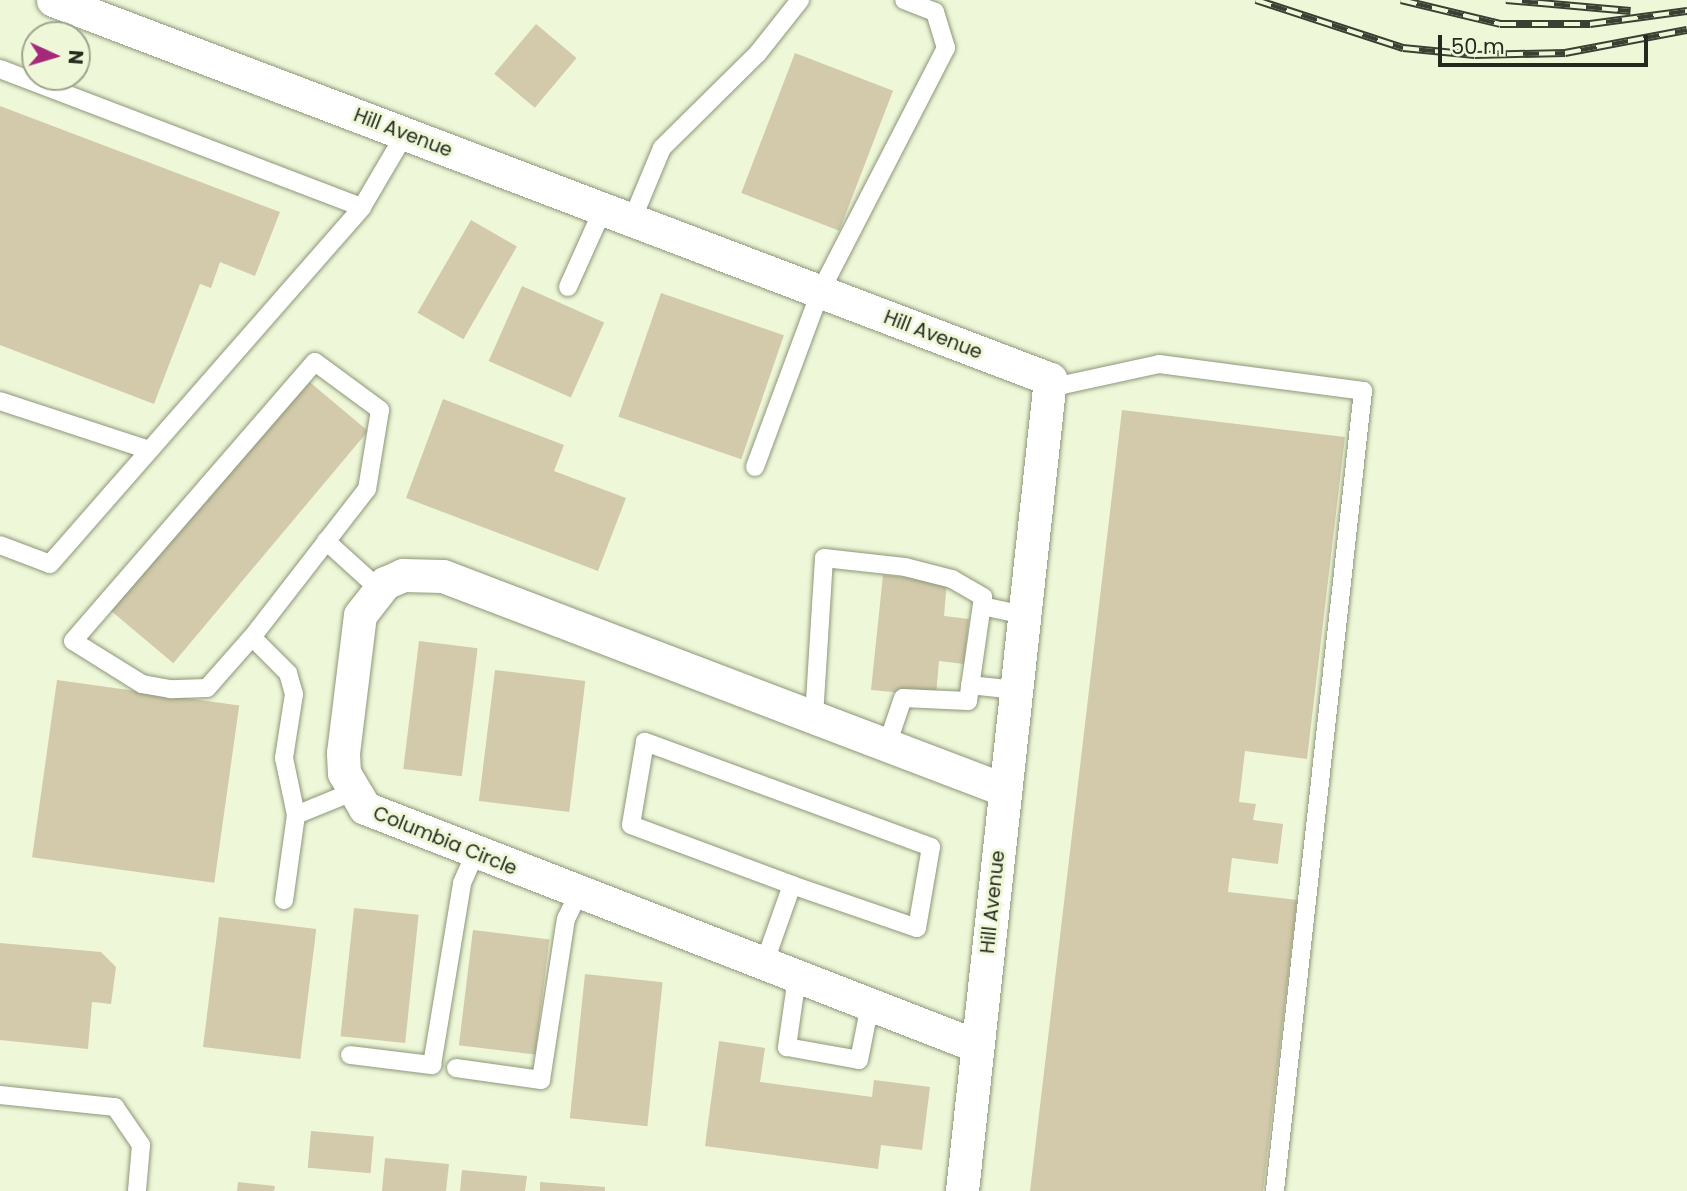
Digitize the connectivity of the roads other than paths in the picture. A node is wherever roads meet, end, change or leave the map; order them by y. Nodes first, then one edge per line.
1 (53, 0) edge
2 (800, 0) edge
3 (904, 0) edge
4 (0, 69) edge
5 (405, 134) junction
6 (362, 207) junction
7 (617, 215) junction
8 (568, 287) dead end
9 (820, 292) junction
10 (1049, 388) junction
11 (0, 401) edge
12 (149, 450) junction
13 (755, 467) dead end
14 (326, 541) junction
15 (0, 544) edge
16 (379, 589) junction
17 (982, 606) junction
18 (1024, 615) junction
19 (252, 637) junction
20 (970, 685) junction
21 (1016, 690) junction
22 (814, 717) junction
23 (887, 745) junction
24 (1005, 790) junction
25 (352, 792) junction
26 (296, 815) junction
27 (475, 854) junction
28 (792, 885) junction
29 (578, 894) junction
30 (284, 900) dead end
31 (764, 964) junction
32 (797, 977) junction
33 (870, 1005) junction
34 (977, 1046) junction
35 (350, 1055) dead end
36 (456, 1068) dead end
37 (0, 1095) edge
38 (137, 1191) edge
39 (962, 1191) edge
40 (1275, 1191) edge

1 - 5 street, Hill Avenue
2 - 7 lane
3 - 9 lane
4 - 6 lane
5 - 6 lane
5 - 7 street, Hill Avenue
6 - 12 lane
7 - 8 lane
7 - 9 street, Hill Avenue
9 - 10 street, Hill Avenue
9 - 13 lane
10 - 18 street, Hill Avenue
10 - 40 lane
11 - 12 lane
12 - 15 lane
14 - 16 lane
14 - 19 lane
14 - 19 lane
16 - 22 street
16 - 25 street, Columbia Circle
17 - 18 lane
17 - 20 lane
17 - 22 lane
18 - 21 street, Hill Avenue
19 - 26 lane
20 - 21 lane
20 - 23 lane
21 - 24 street, Hill Avenue
22 - 23 street
23 - 24 street
24 - 34 street, Hill Avenue
25 - 26 lane
25 - 27 street, Columbia Circle
26 - 30 lane
27 - 29 street, Columbia Circle
27 - 35 lane
28 - 28 lane
28 - 31 lane
29 - 31 street, Columbia Circle
29 - 36 lane
31 - 32 street, Columbia Circle
32 - 33 street, Columbia Circle
32 - 33 lane
33 - 34 street, Columbia Circle
34 - 39 street, Hill Avenue
37 - 38 lane

